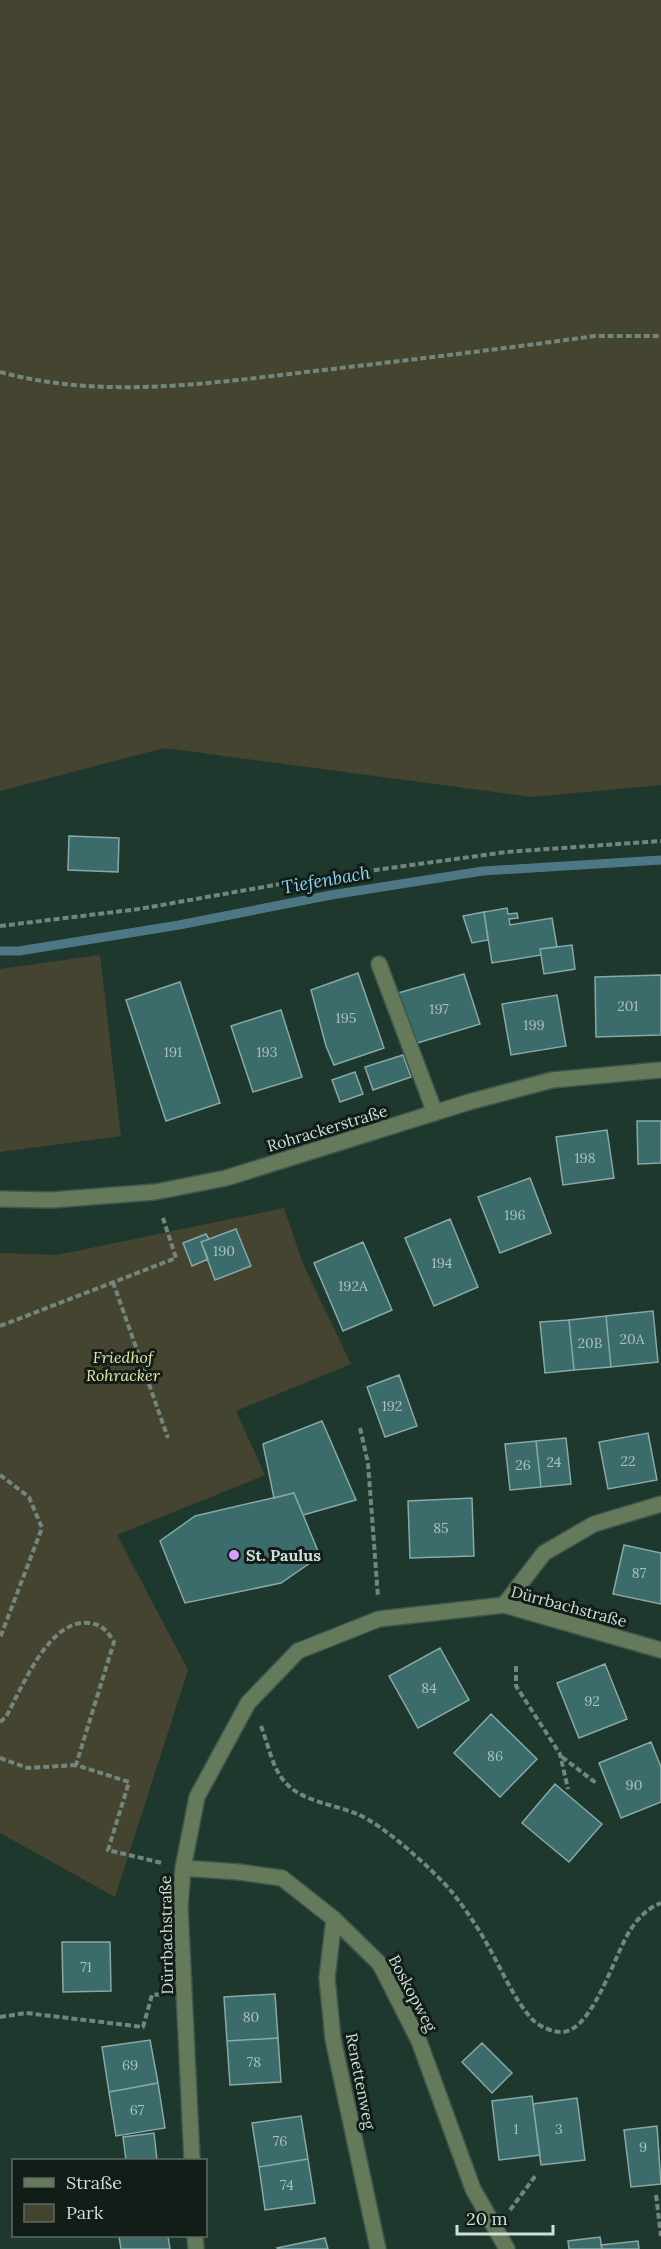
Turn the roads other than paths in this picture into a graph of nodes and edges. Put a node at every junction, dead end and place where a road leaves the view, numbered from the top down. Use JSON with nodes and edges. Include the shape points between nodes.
{"nodes":[{"id":1,"x":379,"y":964,"type":"dead end"},
{"id":2,"x":661,"y":1071,"type":"edge"},
{"id":3,"x":435,"y":1113,"type":"junction"},
{"id":4,"x":0,"y":1199,"type":"edge"},
{"id":5,"x":661,"y":1504,"type":"edge"},
{"id":6,"x":504,"y":1605,"type":"junction"},
{"id":7,"x":661,"y":1650,"type":"edge"},
{"id":8,"x":183,"y":1868,"type":"junction"},
{"id":9,"x":334,"y":1919,"type":"junction"},
{"id":10,"x":192,"y":2159,"type":"edge"},
{"id":11,"x":378,"y":2249,"type":"edge"},
{"id":12,"x":507,"y":2249,"type":"edge"}],
"edges":[{"from":1,"to":3,"type":"street"},
{"from":2,"to":3,"type":"street","name":"Rohrackerstraße","via":[[552,1080]]},
{"from":3,"to":4,"type":"street","name":"Rohrackerstraße","via":[[216,1180],[113,1196]]},
{"from":5,"to":6,"type":"street","via":[[594,1524],[544,1553]]},
{"from":6,"to":7,"type":"street","name":"Dürrbachstraße"},
{"from":6,"to":8,"type":"street","name":"Dürrbachstraße","via":[[379,1618],[298,1651],[248,1703],[197,1797]]},
{"from":8,"to":9,"type":"street","name":"Boskopweg","via":[[282,1878]]},
{"from":8,"to":10,"type":"street","name":"Dürrbachstraße","via":[[180,1907]]},
{"from":9,"to":11,"type":"street","name":"Renettenweg","via":[[327,1978],[333,2039]]},
{"from":9,"to":12,"type":"street","name":"Boskopweg","via":[[380,1964],[419,2041],[473,2189]]}]}
